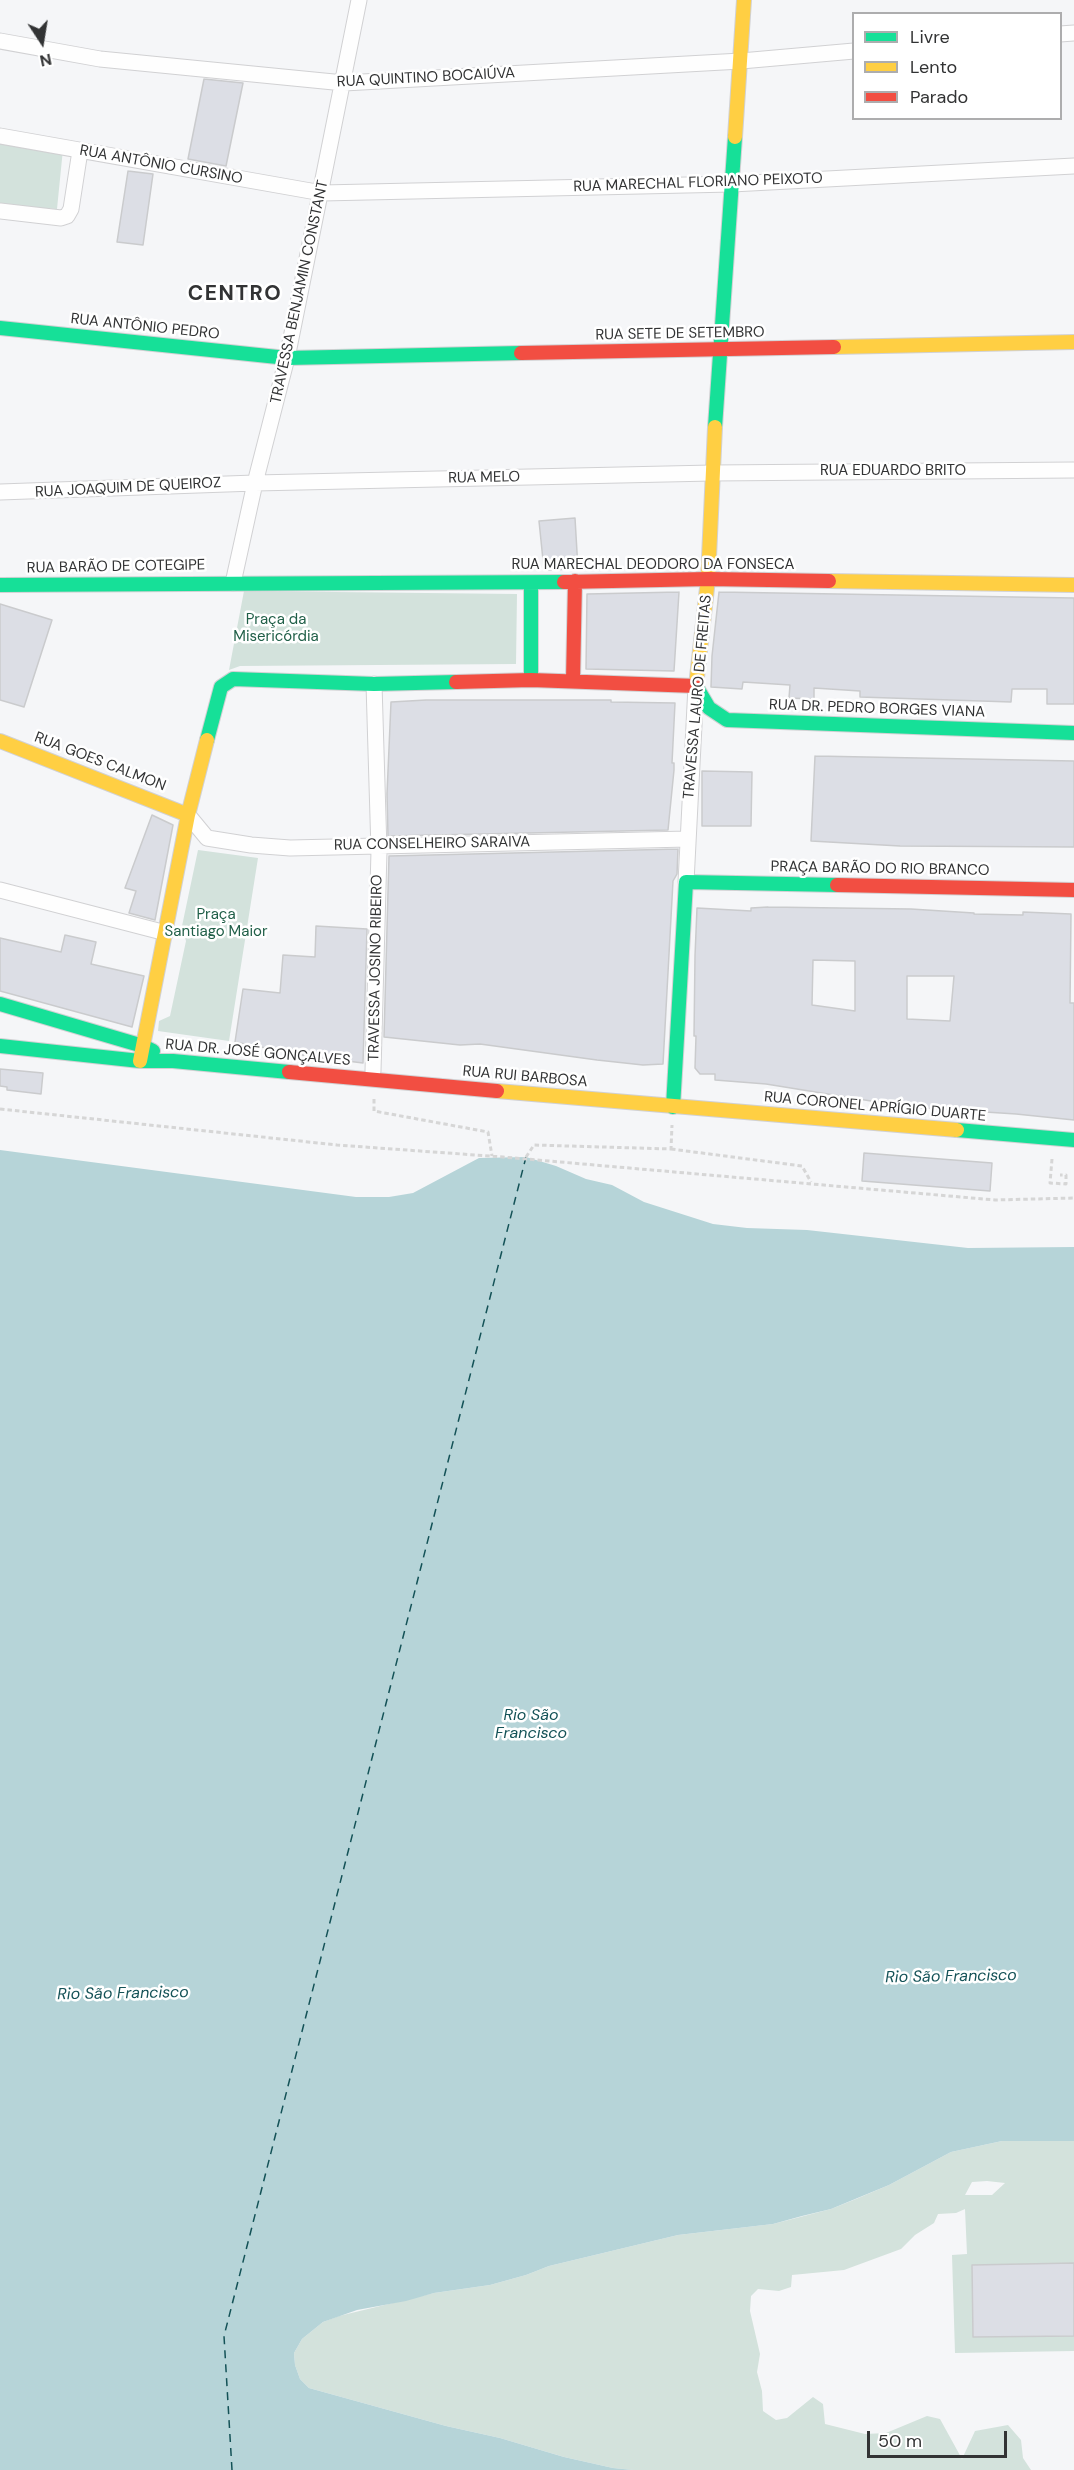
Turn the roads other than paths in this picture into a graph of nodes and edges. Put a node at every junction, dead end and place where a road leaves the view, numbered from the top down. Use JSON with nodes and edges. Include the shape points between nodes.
{"nodes":[{"id":1,"x":358,"y":0,"type":"edge"},
{"id":2,"x":744,"y":0,"type":"edge"},
{"id":3,"x":0,"y":41,"type":"edge"},
{"id":4,"x":852,"y":51,"type":"edge"},
{"id":5,"x":741,"y":61,"type":"junction"},
{"id":6,"x":344,"y":83,"type":"junction"},
{"id":7,"x":0,"y":136,"type":"edge"},
{"id":8,"x":80,"y":151,"type":"junction"},
{"id":9,"x":1074,"y":166,"type":"edge"},
{"id":10,"x":732,"y":183,"type":"junction"},
{"id":11,"x":322,"y":193,"type":"junction"},
{"id":12,"x":0,"y":211,"type":"edge"},
{"id":13,"x":0,"y":328,"type":"edge"},
{"id":14,"x":1074,"y":342,"type":"edge"},
{"id":15,"x":722,"y":350,"type":"junction"},
{"id":16,"x":287,"y":358,"type":"junction"},
{"id":17,"x":1074,"y":470,"type":"edge"},
{"id":18,"x":712,"y":473,"type":"junction"},
{"id":19,"x":255,"y":483,"type":"junction"},
{"id":20,"x":0,"y":492,"type":"edge"},
{"id":21,"x":708,"y":579,"type":"junction"},
{"id":22,"x":575,"y":582,"type":"junction"},
{"id":23,"x":233,"y":583,"type":"junction"},
{"id":24,"x":531,"y":583,"type":"junction"},
{"id":25,"x":0,"y":585,"type":"edge"},
{"id":26,"x":1074,"y":585,"type":"edge"},
{"id":27,"x":531,"y":680,"type":"junction"},
{"id":28,"x":573,"y":681,"type":"junction"},
{"id":29,"x":374,"y":684,"type":"junction"},
{"id":30,"x":696,"y":686,"type":"junction"},
{"id":31,"x":1074,"y":733,"type":"edge"},
{"id":32,"x":0,"y":741,"type":"edge"},
{"id":33,"x":188,"y":815,"type":"junction"},
{"id":34,"x":688,"y":839,"type":"junction"},
{"id":35,"x":379,"y":844,"type":"junction"},
{"id":36,"x":686,"y":882,"type":"junction"},
{"id":37,"x":0,"y":890,"type":"edge"},
{"id":38,"x":1074,"y":890,"type":"edge"},
{"id":39,"x":166,"y":933,"type":"junction"},
{"id":40,"x":0,"y":1004,"type":"edge"},
{"id":41,"x":0,"y":1046,"type":"edge"},
{"id":42,"x":143,"y":1046,"type":"junction"},
{"id":43,"x":140,"y":1061,"type":"junction"},
{"id":44,"x":173,"y":1061,"type":"junction"},
{"id":45,"x":373,"y":1075,"type":"junction"},
{"id":46,"x":673,"y":1107,"type":"junction"},
{"id":47,"x":1074,"y":1140,"type":"edge"}],
"edges":[{"from":1,"to":6,"type":"street","name":"TRAVESSA BENJAMIN CONSTANT"},
{"from":2,"to":5,"type":"street","name":"TRAVESSA LAURO DE FREITAS"},
{"from":3,"to":6,"type":"street","name":"RUA QUINTINO BOCAIÚVA","via":[[100,59]]},
{"from":4,"to":5,"type":"street","name":"RUA QUINTINO BOCAIÚVA"},
{"from":5,"to":6,"type":"street","name":"RUA QUINTINO BOCAIÚVA"},
{"from":5,"to":10,"type":"street","name":"TRAVESSA LAURO DE FREITAS"},
{"from":6,"to":11,"type":"street","name":"TRAVESSA BENJAMIN CONSTANT"},
{"from":7,"to":8,"type":"street","name":"RUA ANTÔNIO CURSINO"},
{"from":8,"to":11,"type":"street","name":"RUA ANTÔNIO CURSINO"},
{"from":8,"to":12,"type":"street","via":[[71,209],[66,216]]},
{"from":9,"to":10,"type":"street","name":"RUA MARECHAL FLORIANO PEIXOTO"},
{"from":10,"to":11,"type":"street","name":"RUA MARECHAL FLORIANO PEIXOTO"},
{"from":10,"to":15,"type":"street","name":"TRAVESSA LAURO DE FREITAS"},
{"from":11,"to":16,"type":"street","name":"TRAVESSA BENJAMIN CONSTANT"},
{"from":13,"to":16,"type":"street","name":"RUA ANTÔNIO PEDRO"},
{"from":14,"to":15,"type":"street","name":"RUA SETE DE SETEMBRO"},
{"from":15,"to":16,"type":"street","name":"RUA SETE DE SETEMBRO"},
{"from":15,"to":18,"type":"street","name":"TRAVESSA LAURO DE FREITAS"},
{"from":16,"to":19,"type":"street","name":"TRAVESSA BENJAMIN CONSTANT"},
{"from":17,"to":18,"type":"street","name":"RUA EDUARDO BRITO"},
{"from":18,"to":19,"type":"street","name":"RUA MELO"},
{"from":18,"to":21,"type":"street","name":"TRAVESSA LAURO DE FREITAS"},
{"from":19,"to":20,"type":"street","name":"RUA JOAQUIM DE QUEIROZ"},
{"from":19,"to":23,"type":"street","name":"TRAVESSA BENJAMIN CONSTANT"},
{"from":21,"to":22,"type":"street","name":"RUA MARECHAL DEODORO DA FONSECA"},
{"from":21,"to":26,"type":"street","name":"RUA MARECHAL DEODORO DA FONSECA"},
{"from":21,"to":30,"type":"street","name":"TRAVESSA LAURO DE FREITAS"},
{"from":22,"to":24,"type":"street","name":"RUA MARECHAL DEODORO DA FONSECA"},
{"from":22,"to":28,"type":"street"},
{"from":23,"to":24,"type":"street","name":"RUA MARECHAL DEODORO DA FONSECA"},
{"from":23,"to":25,"type":"street","name":"RUA BARÃO DE COTEGIPE"},
{"from":24,"to":27,"type":"street"},
{"from":27,"to":28,"type":"street"},
{"from":27,"to":29,"type":"street"},
{"from":28,"to":30,"type":"street"},
{"from":29,"to":33,"type":"street","via":[[233,679],[221,687]]},
{"from":29,"to":35,"type":"street","name":"TRAVESSA JOSINO RIBEIRO"},
{"from":30,"to":31,"type":"street","name":"RUA DR. PEDRO BORGES VIANA","via":[[709,708],[727,720]]},
{"from":30,"to":34,"type":"street","name":"TRAVESSA LAURO DE FREITAS"},
{"from":32,"to":33,"type":"street","name":"RUA GOES CALMON"},
{"from":33,"to":35,"type":"street","name":"RUA CONSELHEIRO SARAIVA","via":[[207,838],[251,845],[291,848]]},
{"from":33,"to":39,"type":"street"},
{"from":34,"to":35,"type":"street","name":"RUA CONSELHEIRO SARAIVA"},
{"from":34,"to":36,"type":"street","name":"TRAVESSA LAURO DE FREITAS"},
{"from":35,"to":45,"type":"street","name":"TRAVESSA JOSINO RIBEIRO"},
{"from":36,"to":38,"type":"street","name":"PRAÇA BARÃO DO RIO BRANCO"},
{"from":36,"to":46,"type":"street","name":"TRAVESSA LAURO DE FREITAS"},
{"from":37,"to":39,"type":"street"},
{"from":39,"to":42,"type":"street"},
{"from":40,"to":42,"type":"street"},
{"from":41,"to":43,"type":"street","name":"RUA DR. JOSÉ GONÇALVES"},
{"from":42,"to":43,"type":"street"},
{"from":42,"to":44,"type":"street"},
{"from":43,"to":44,"type":"street","name":"RUA DR. JOSÉ GONÇALVES"},
{"from":44,"to":45,"type":"street","name":"RUA DR. JOSÉ GONÇALVES"},
{"from":45,"to":46,"type":"street","name":"RUA RUI BARBOSA"},
{"from":46,"to":47,"type":"street","name":"RUA CORONEL APRÍGIO DUARTE"}]}
